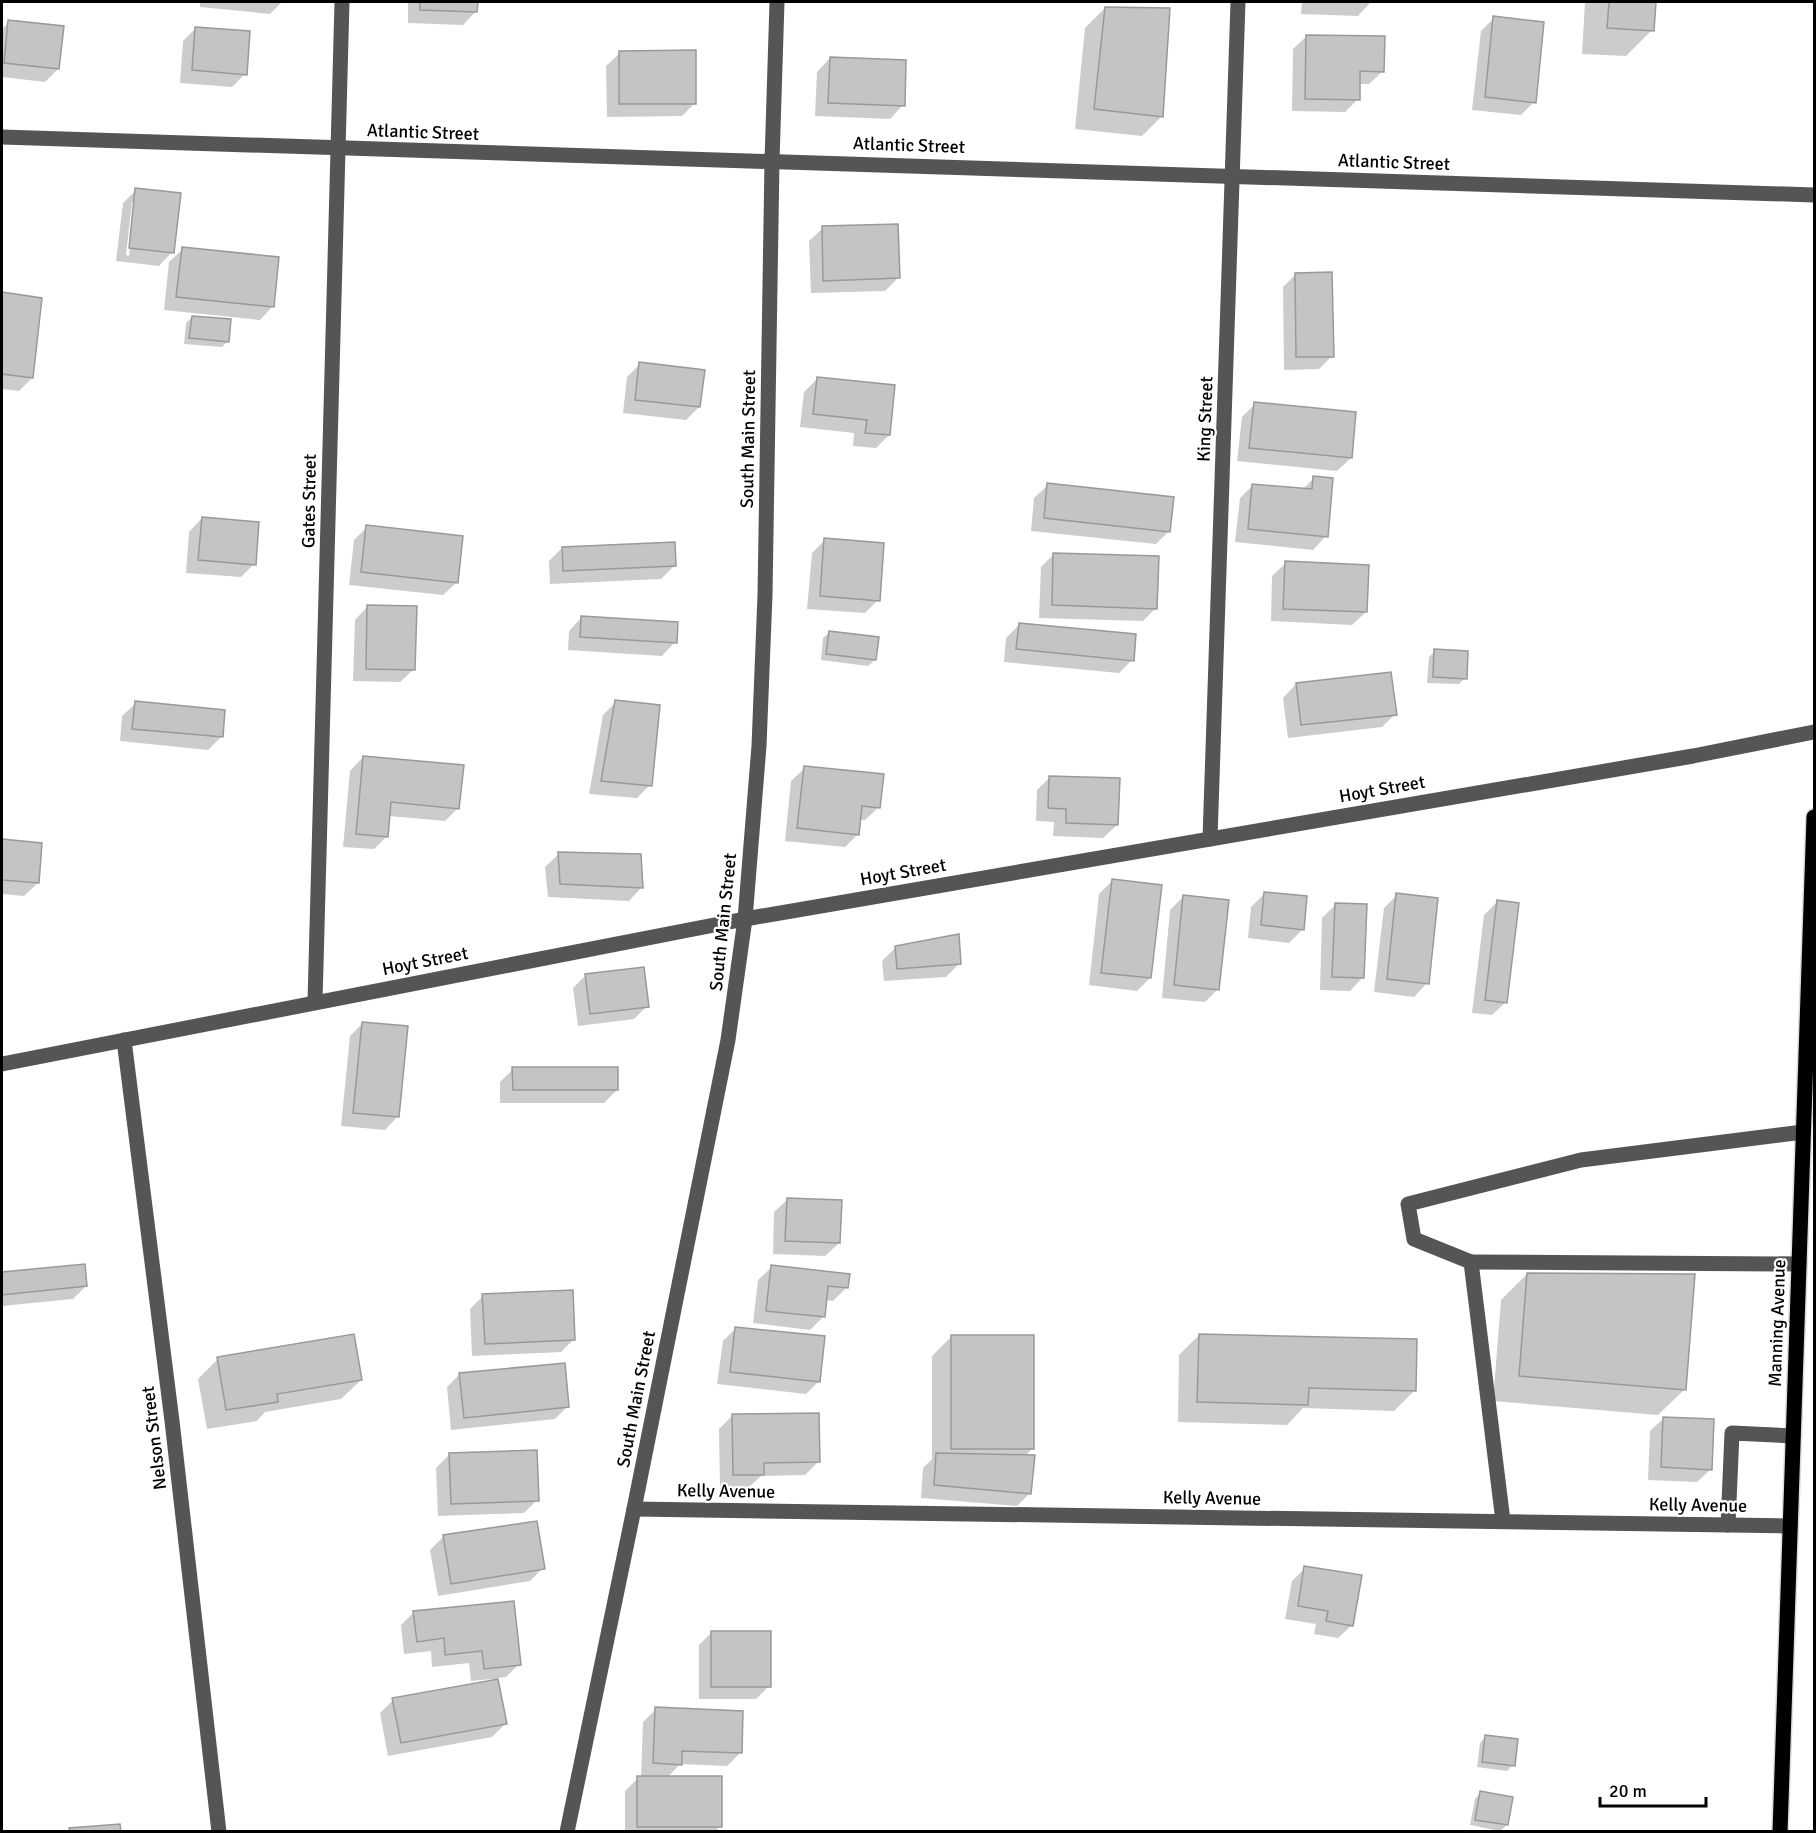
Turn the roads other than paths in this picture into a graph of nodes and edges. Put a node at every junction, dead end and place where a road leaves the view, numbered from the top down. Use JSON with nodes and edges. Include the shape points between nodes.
{"nodes":[{"id":1,"x":342,"y":2,"type":"edge"},
{"id":2,"x":777,"y":2,"type":"edge"},
{"id":3,"x":1238,"y":2,"type":"edge"},
{"id":4,"x":2,"y":137,"type":"edge"},
{"id":5,"x":337,"y":149,"type":"junction"},
{"id":6,"x":772,"y":161,"type":"junction"},
{"id":7,"x":1233,"y":175,"type":"junction"},
{"id":8,"x":1815,"y":195,"type":"edge"},
{"id":9,"x":1815,"y":732,"type":"edge"},
{"id":10,"x":1815,"y":817,"type":"edge"},
{"id":11,"x":1210,"y":839,"type":"junction"},
{"id":12,"x":745,"y":919,"type":"junction"},
{"id":13,"x":1812,"y":935,"type":"edge"},
{"id":14,"x":315,"y":1002,"type":"junction"},
{"id":15,"x":124,"y":1040,"type":"junction"},
{"id":16,"x":2,"y":1064,"type":"edge"},
{"id":17,"x":1803,"y":1132,"type":"junction"},
{"id":18,"x":1471,"y":1262,"type":"junction"},
{"id":19,"x":1799,"y":1264,"type":"junction"},
{"id":20,"x":1793,"y":1436,"type":"junction"},
{"id":21,"x":634,"y":1509,"type":"junction"},
{"id":22,"x":1503,"y":1521,"type":"junction"},
{"id":23,"x":1728,"y":1525,"type":"junction"},
{"id":24,"x":1790,"y":1526,"type":"junction"},
{"id":25,"x":219,"y":1832,"type":"edge"},
{"id":26,"x":567,"y":1832,"type":"edge"},
{"id":27,"x":1780,"y":1832,"type":"edge"}],
"edges":[{"from":1,"to":5,"type":"street","name":"Gates Street"},
{"from":2,"to":6,"type":"street","name":"South Main Street"},
{"from":3,"to":7,"type":"street","name":"King Street"},
{"from":4,"to":5,"type":"street","name":"Atlantic Street"},
{"from":5,"to":6,"type":"street","name":"Atlantic Street"},
{"from":5,"to":14,"type":"street","name":"Gates Street"},
{"from":6,"to":7,"type":"street","name":"Atlantic Street"},
{"from":6,"to":12,"type":"street","name":"South Main Street","via":[[765,595],[759,746]]},
{"from":7,"to":8,"type":"street","name":"Atlantic Street"},
{"from":7,"to":11,"type":"street","name":"King Street"},
{"from":9,"to":11,"type":"street","name":"Hoyt Street"},
{"from":10,"to":13,"type":"main road","name":"Manning Avenue"},
{"from":11,"to":12,"type":"street","name":"Hoyt Street"},
{"from":12,"to":14,"type":"street","name":"Hoyt Street"},
{"from":12,"to":21,"type":"street","name":"South Main Street","via":[[728,1040]]},
{"from":13,"to":17,"type":"main road","name":"Manning Avenue"},
{"from":14,"to":15,"type":"street","name":"Hoyt Street"},
{"from":15,"to":16,"type":"street","name":"Hoyt Street"},
{"from":15,"to":25,"type":"street","name":"Nelson Street"},
{"from":17,"to":18,"type":"street","via":[[1581,1160],[1408,1204],[1414,1239]]},
{"from":17,"to":19,"type":"main road","name":"Manning Avenue"},
{"from":18,"to":19,"type":"street"},
{"from":18,"to":22,"type":"street"},
{"from":19,"to":20,"type":"main road","name":"Manning Avenue"},
{"from":20,"to":23,"type":"street","via":[[1732,1433]]},
{"from":20,"to":24,"type":"main road","name":"Manning Avenue"},
{"from":21,"to":22,"type":"street","name":"Kelly Avenue"},
{"from":21,"to":26,"type":"street","name":"South Main Street"},
{"from":22,"to":23,"type":"street","name":"Kelly Avenue"},
{"from":23,"to":24,"type":"street","name":"Kelly Avenue"},
{"from":24,"to":27,"type":"main road","name":"Manning Avenue"}]}
